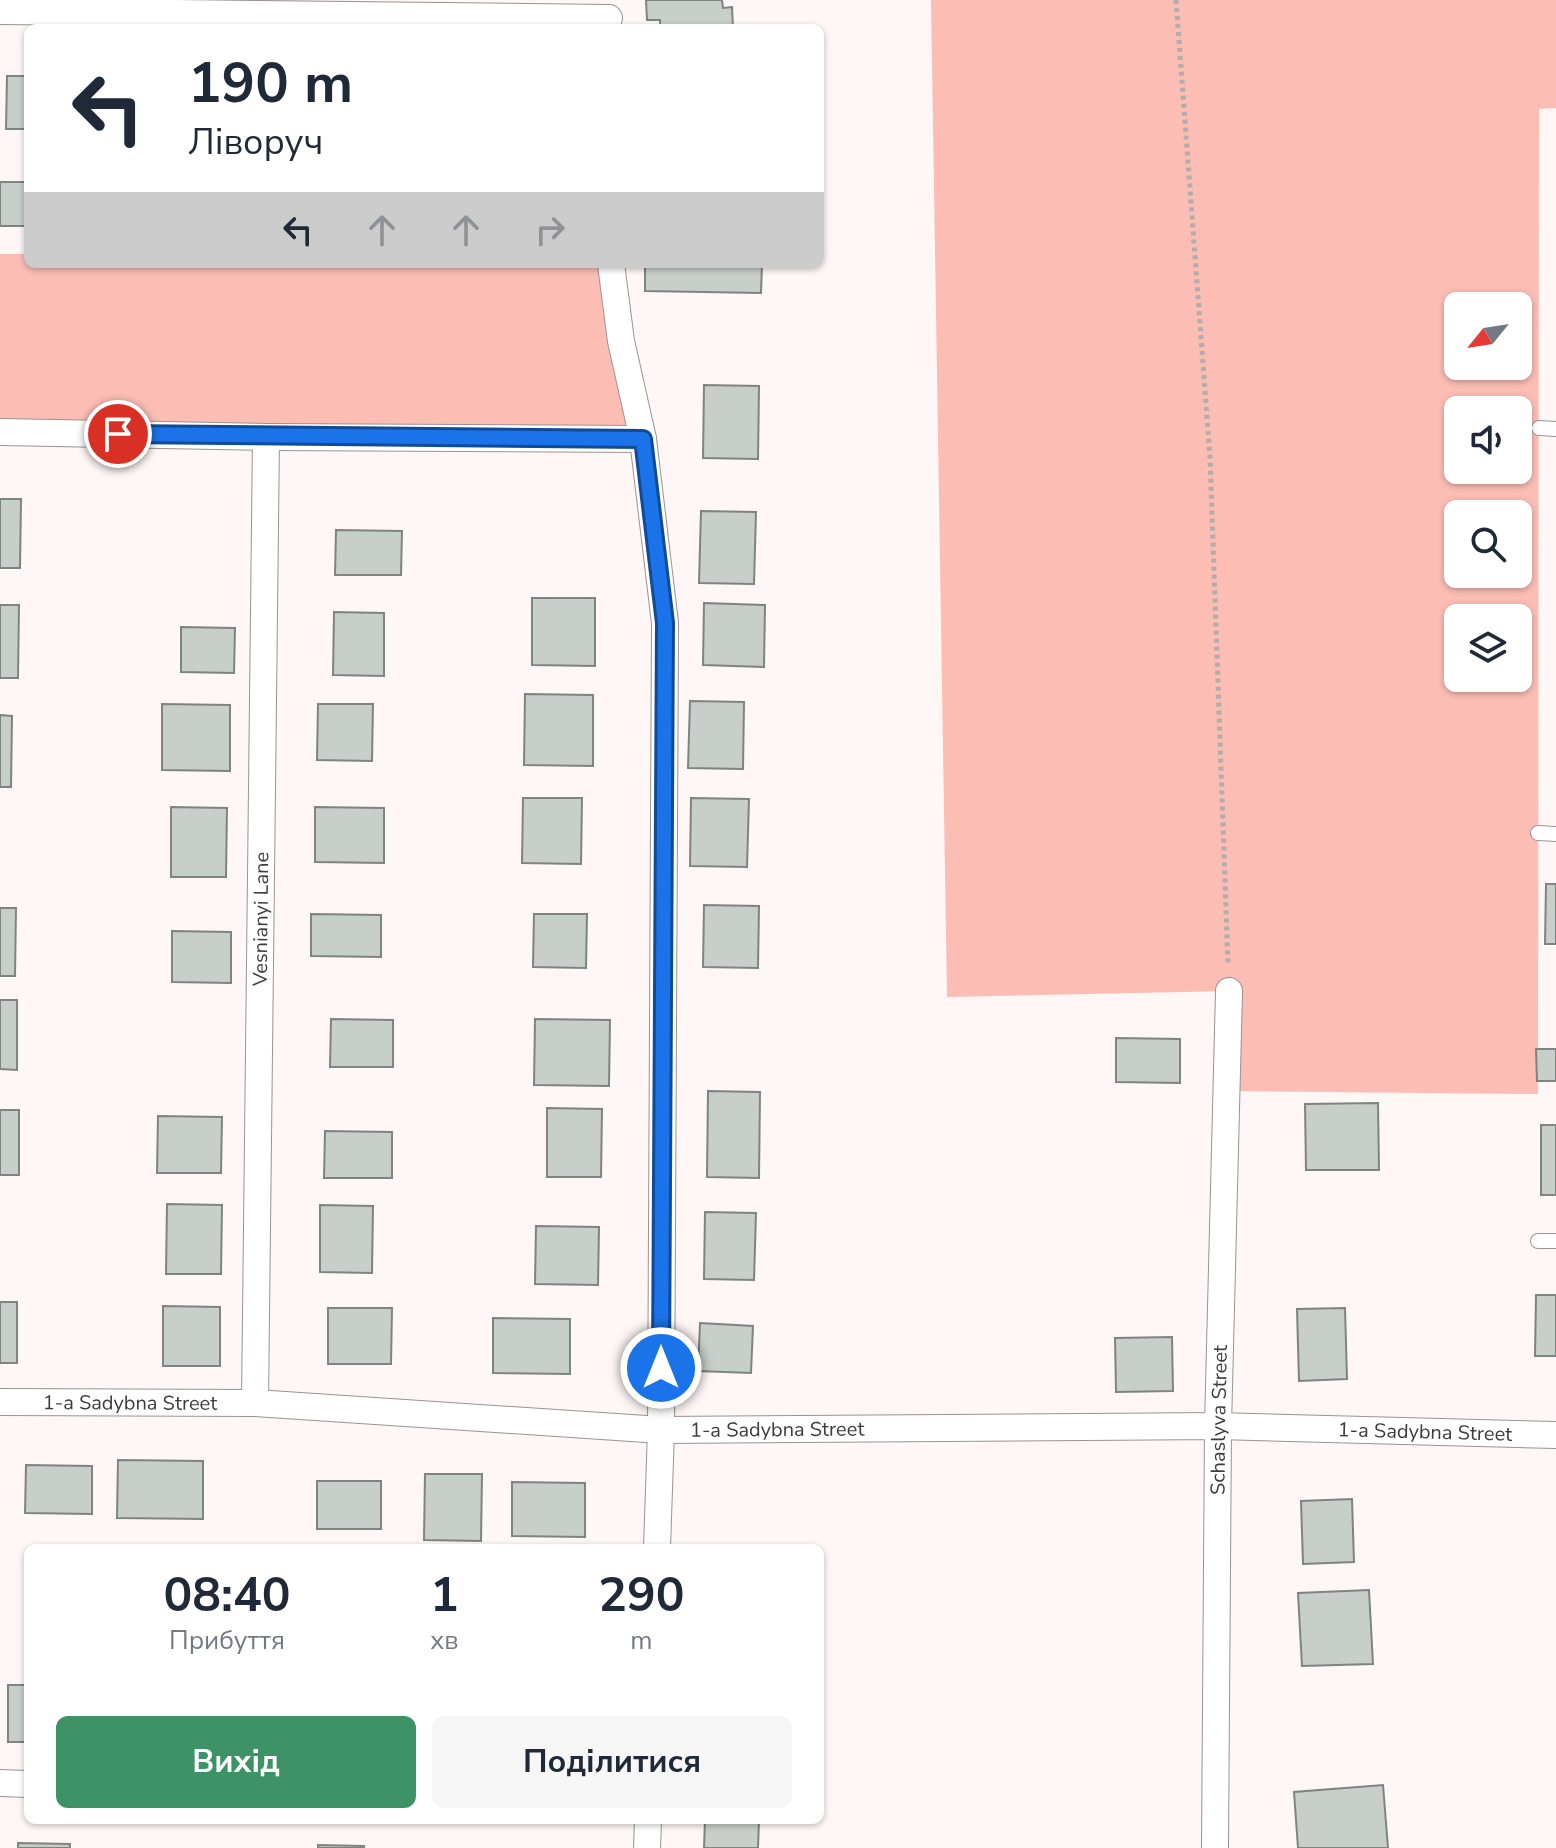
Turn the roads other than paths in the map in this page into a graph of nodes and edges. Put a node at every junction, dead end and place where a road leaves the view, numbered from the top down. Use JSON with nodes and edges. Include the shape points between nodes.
{"nodes":[{"id":1,"x":0,"y":11,"type":"edge"},
{"id":2,"x":609,"y":15,"type":"edge"},
{"id":3,"x":612,"y":268,"type":"edge"},
{"id":4,"x":1539,"y":428,"type":"dead end"},
{"id":5,"x":1556,"y":429,"type":"edge"},
{"id":6,"x":0,"y":432,"type":"edge"},
{"id":7,"x":266,"y":437,"type":"junction"},
{"id":8,"x":643,"y":439,"type":"junction"},
{"id":9,"x":1538,"y":833,"type":"dead end"},
{"id":10,"x":1556,"y":834,"type":"edge"},
{"id":11,"x":1229,"y":991,"type":"road end"},
{"id":12,"x":1538,"y":1241,"type":"dead end"},
{"id":13,"x":1556,"y":1241,"type":"edge"},
{"id":14,"x":0,"y":1402,"type":"edge"},
{"id":15,"x":255,"y":1403,"type":"junction"},
{"id":16,"x":1218,"y":1426,"type":"junction"},
{"id":17,"x":661,"y":1430,"type":"junction"},
{"id":18,"x":1556,"y":1435,"type":"edge"},
{"id":19,"x":657,"y":1544,"type":"edge"},
{"id":20,"x":0,"y":1783,"type":"edge"},
{"id":21,"x":24,"y":1784,"type":"edge"},
{"id":22,"x":648,"y":1824,"type":"edge"},
{"id":23,"x":647,"y":1848,"type":"edge"},
{"id":24,"x":1215,"y":1848,"type":"edge"}],
"edges":[{"from":1,"to":2,"type":"street"},
{"from":3,"to":8,"type":"street"},
{"from":4,"to":5,"type":"lane"},
{"from":6,"to":7,"type":"street"},
{"from":7,"to":8,"type":"street"},
{"from":7,"to":15,"type":"street","name":"Vesnianyi Lane"},
{"from":8,"to":17,"type":"street","via":[[665,623]]},
{"from":9,"to":10,"type":"lane"},
{"from":11,"to":16,"type":"street","name":"Schaslyva Street"},
{"from":12,"to":13,"type":"lane"},
{"from":14,"to":15,"type":"street","name":"1-a Sadybna Street"},
{"from":15,"to":17,"type":"street","name":"1-a Sadybna Street"},
{"from":16,"to":17,"type":"street","name":"1-a Sadybna Street"},
{"from":16,"to":18,"type":"street","name":"1-a Sadybna Street"},
{"from":16,"to":24,"type":"street","name":"Schaslyva Street"},
{"from":17,"to":19,"type":"street"},
{"from":20,"to":21,"type":"street"},
{"from":22,"to":23,"type":"street"}]}
